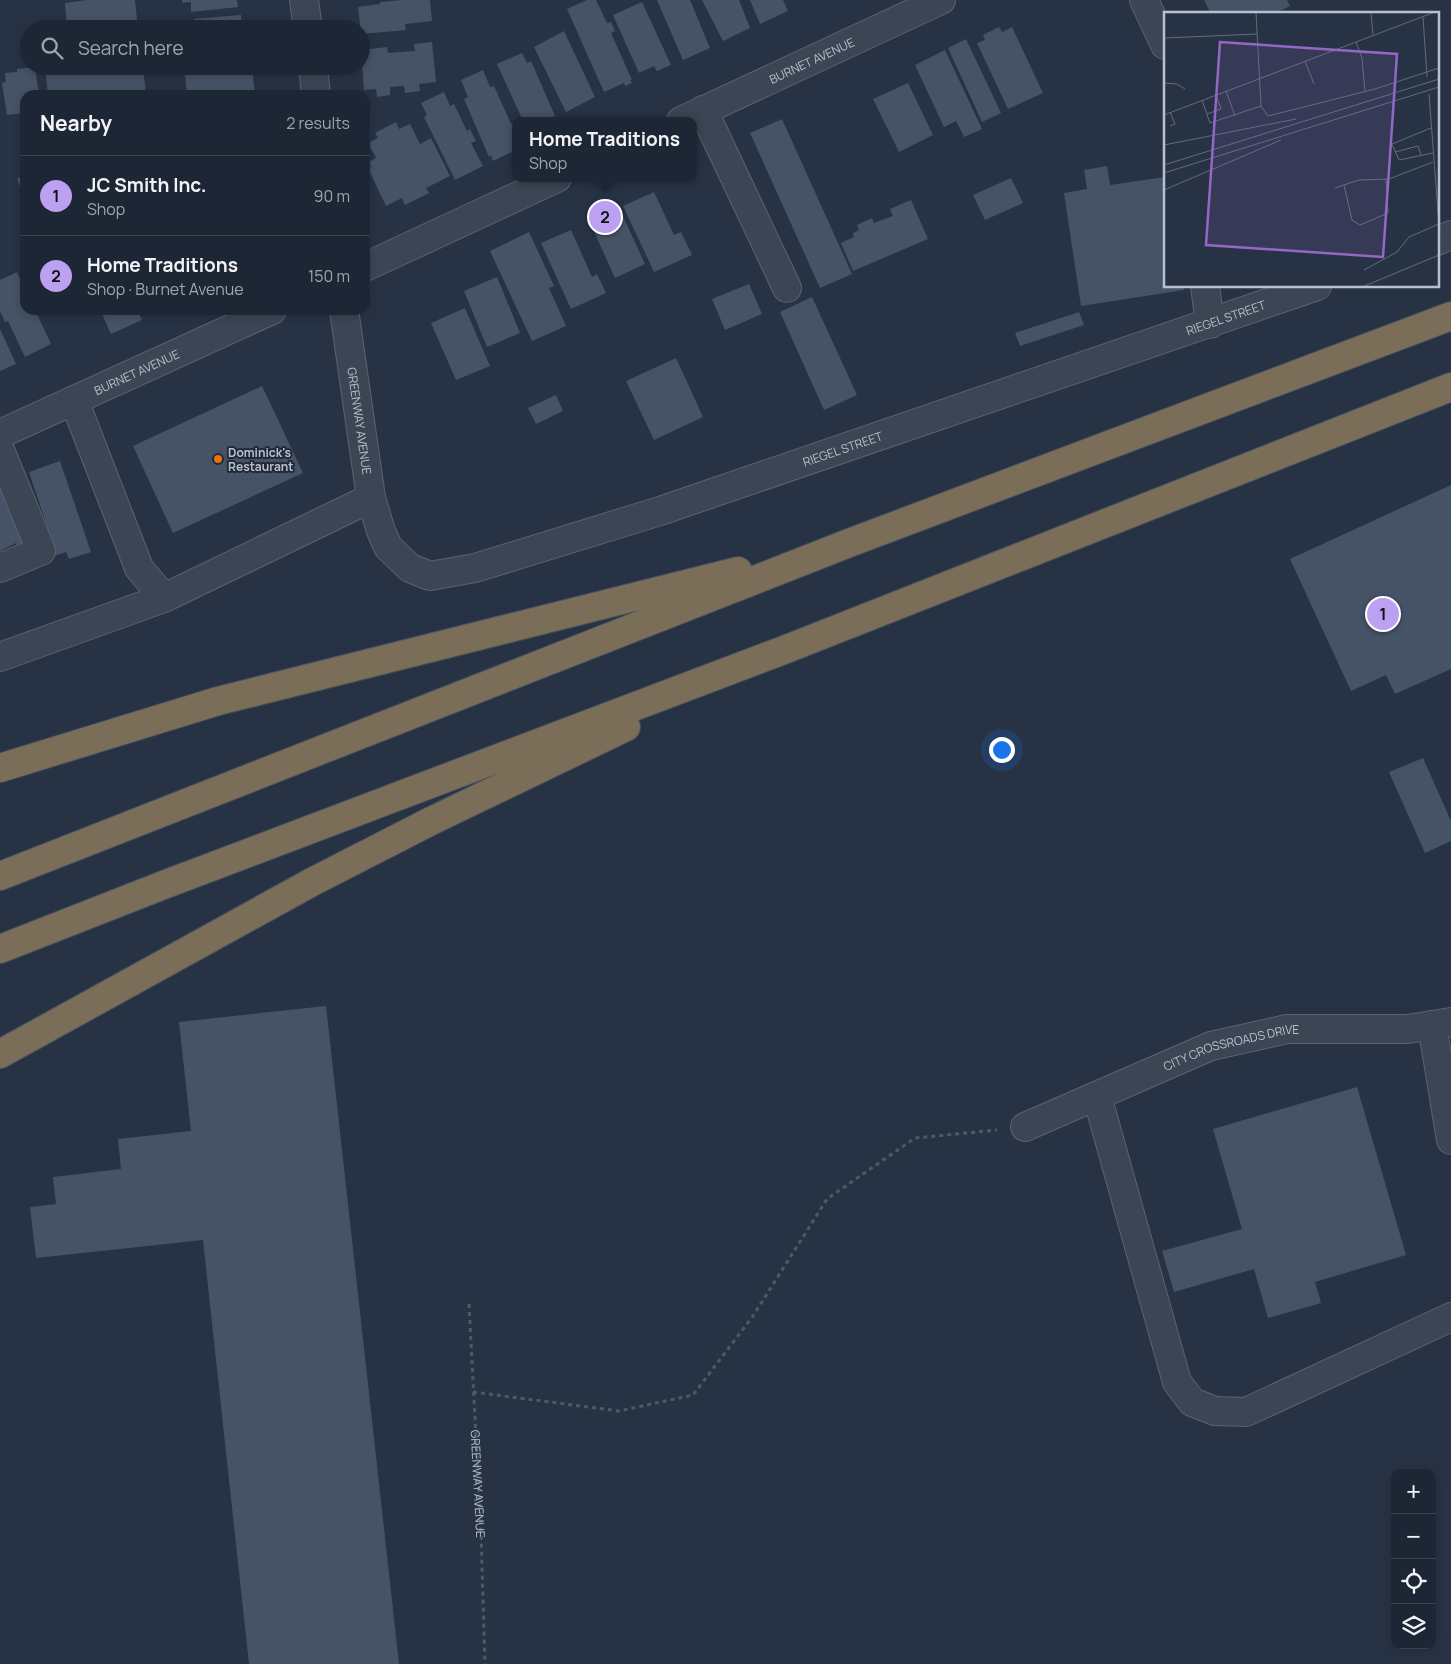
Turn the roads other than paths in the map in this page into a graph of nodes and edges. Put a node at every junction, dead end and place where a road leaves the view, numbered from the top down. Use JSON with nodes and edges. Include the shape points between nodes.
{"nodes":[{"id":1,"x":304,"y":0,"type":"edge"},
{"id":2,"x":941,"y":0,"type":"edge"},
{"id":3,"x":1144,"y":0,"type":"edge"},
{"id":4,"x":307,"y":20,"type":"edge"},
{"id":5,"x":1164,"y":43,"type":"edge"},
{"id":6,"x":314,"y":75,"type":"edge"},
{"id":7,"x":315,"y":90,"type":"edge"},
{"id":8,"x":692,"y":116,"type":"edge"},
{"id":9,"x":697,"y":125,"type":"edge"},
{"id":10,"x":548,"y":182,"type":"edge"},
{"id":11,"x":1451,"y":235,"type":"edge"},
{"id":12,"x":1438,"y":241,"type":"edge"},
{"id":13,"x":370,"y":266,"type":"edge"},
{"id":14,"x":787,"y":288,"type":"dead end"},
{"id":15,"x":1205,"y":288,"type":"edge"},
{"id":16,"x":1311,"y":288,"type":"edge"},
{"id":17,"x":261,"y":315,"type":"edge"},
{"id":18,"x":345,"y":315,"type":"edge"},
{"id":19,"x":1451,"y":316,"type":"edge"},
{"id":20,"x":1210,"y":324,"type":"junction"},
{"id":21,"x":1451,"y":387,"type":"edge"},
{"id":22,"x":74,"y":400,"type":"junction"},
{"id":23,"x":0,"y":434,"type":"edge"},
{"id":24,"x":0,"y":450,"type":"edge"},
{"id":25,"x":371,"y":498,"type":"junction"},
{"id":26,"x":381,"y":531,"type":"joint"},
{"id":27,"x":849,"y":543,"type":"junction"},
{"id":28,"x":0,"y":568,"type":"edge"},
{"id":29,"x":164,"y":598,"type":"junction"},
{"id":30,"x":784,"y":650,"type":"junction"},
{"id":31,"x":0,"y":657,"type":"edge"},
{"id":32,"x":0,"y":768,"type":"edge"},
{"id":33,"x":0,"y":876,"type":"edge"},
{"id":34,"x":0,"y":949,"type":"edge"},
{"id":35,"x":1441,"y":1023,"type":"edge"},
{"id":36,"x":0,"y":1054,"type":"edge"},
{"id":37,"x":1097,"y":1096,"type":"junction"},
{"id":38,"x":1025,"y":1127,"type":"road end"},
{"id":39,"x":1451,"y":1140,"type":"edge"},
{"id":40,"x":1451,"y":1317,"type":"edge"}],
"edges":[{"from":1,"to":4,"type":"street"},
{"from":2,"to":8,"type":"street","name":"BURNET AVENUE"},
{"from":3,"to":5,"type":"street"},
{"from":6,"to":7,"type":"street"},
{"from":9,"to":14,"type":"street"},
{"from":10,"to":13,"type":"street"},
{"from":11,"to":12,"type":"street"},
{"from":15,"to":20,"type":"street"},
{"from":16,"to":20,"type":"street","name":"RIEGEL STREET"},
{"from":17,"to":22,"type":"street","name":"BURNET AVENUE"},
{"from":18,"to":25,"type":"street","name":"GREENWAY AVENUE"},
{"from":19,"to":27,"type":"highway"},
{"from":20,"to":26,"type":"street","name":"RIEGEL STREET","via":[[660,511],[476,568],[430,576],[410,568],[388,548]]},
{"from":21,"to":30,"type":"highway"},
{"from":22,"to":23,"type":"street","name":"BURNET AVENUE"},
{"from":22,"to":29,"type":"street","via":[[139,568]]},
{"from":24,"to":28,"type":"street","via":[[41,551]]},
{"from":25,"to":26,"type":"street","name":"GREENWAY AVENUE"},
{"from":25,"to":29,"type":"street"},
{"from":27,"to":32,"type":"highway","via":[[218,701]]},
{"from":27,"to":33,"type":"highway"},
{"from":29,"to":31,"type":"street"},
{"from":30,"to":34,"type":"highway"},
{"from":30,"to":36,"type":"highway","via":[[337,869]]},
{"from":35,"to":37,"type":"street","name":"CITY CROSSROADS DRIVE","via":[[1408,1029],[1287,1029],[1211,1046]]},
{"from":35,"to":39,"type":"street"},
{"from":37,"to":38,"type":"street","name":"CITY CROSSROADS DRIVE"},
{"from":37,"to":40,"type":"street","via":[[1177,1382],[1192,1402],[1215,1411],[1246,1412]]}]}
